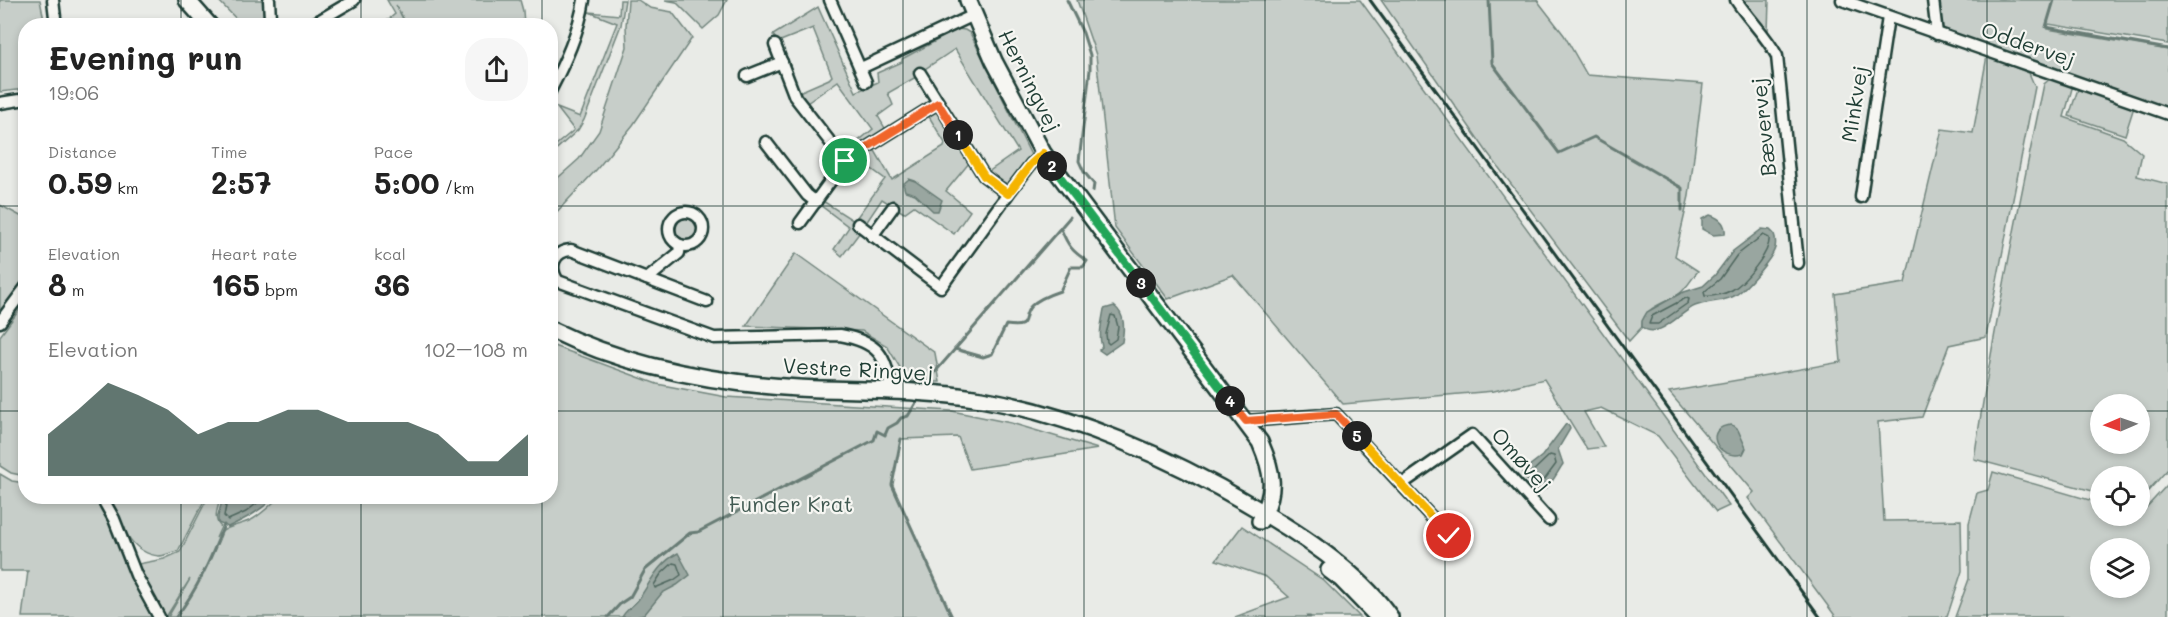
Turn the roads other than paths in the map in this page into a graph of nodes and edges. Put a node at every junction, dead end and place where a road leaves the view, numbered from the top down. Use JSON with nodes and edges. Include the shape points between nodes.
{"nodes":[{"id":1,"x":52,"y":0,"type":"edge"},
{"id":2,"x":187,"y":0,"type":"edge"},
{"id":3,"x":269,"y":0,"type":"edge"},
{"id":4,"x":354,"y":0,"type":"edge"},
{"id":5,"x":584,"y":0,"type":"edge"},
{"id":6,"x":830,"y":0,"type":"edge"},
{"id":7,"x":968,"y":0,"type":"edge"},
{"id":8,"x":1736,"y":0,"type":"edge"},
{"id":9,"x":1842,"y":0,"type":"edge"},
{"id":10,"x":1933,"y":0,"type":"edge"},
{"id":11,"x":974,"y":15,"type":"junction"},
{"id":12,"x":1888,"y":17,"type":"junction"},
{"id":13,"x":55,"y":18,"type":"edge"},
{"id":14,"x":203,"y":18,"type":"edge"},
{"id":15,"x":270,"y":18,"type":"edge"},
{"id":16,"x":324,"y":18,"type":"edge"},
{"id":17,"x":1937,"y":34,"type":"junction"},
{"id":18,"x":775,"y":45,"type":"dead end"},
{"id":19,"x":782,"y":62,"type":"junction"},
{"id":20,"x":861,"y":68,"type":"junction"},
{"id":21,"x":920,"y":73,"type":"dead end"},
{"id":22,"x":558,"y":76,"type":"edge"},
{"id":23,"x":747,"y":76,"type":"dead end"},
{"id":24,"x":866,"y":82,"type":"dead end"},
{"id":25,"x":18,"y":100,"type":"edge"},
{"id":26,"x":0,"y":103,"type":"edge"},
{"id":27,"x":938,"y":103,"type":"junction"},
{"id":28,"x":2168,"y":114,"type":"edge"},
{"id":29,"x":766,"y":142,"type":"dead end"},
{"id":30,"x":1043,"y":153,"type":"junction"},
{"id":31,"x":845,"y":161,"type":"junction"},
{"id":32,"x":1008,"y":194,"type":"junction"},
{"id":33,"x":1861,"y":197,"type":"dead end"},
{"id":34,"x":816,"y":202,"type":"junction"},
{"id":35,"x":893,"y":207,"type":"dead end"},
{"id":36,"x":800,"y":223,"type":"dead end"},
{"id":37,"x":858,"y":224,"type":"dead end"},
{"id":38,"x":872,"y":236,"type":"junction"},
{"id":39,"x":680,"y":244,"type":"dead end"},
{"id":40,"x":558,"y":254,"type":"edge"},
{"id":41,"x":1798,"y":263,"type":"dead end"},
{"id":42,"x":647,"y":279,"type":"junction"},
{"id":43,"x":558,"y":281,"type":"edge"},
{"id":44,"x":18,"y":297,"type":"edge"},
{"id":45,"x":707,"y":302,"type":"dead end"},
{"id":46,"x":0,"y":322,"type":"edge"},
{"id":47,"x":558,"y":332,"type":"edge"},
{"id":48,"x":891,"y":392,"type":"junction"},
{"id":49,"x":1246,"y":421,"type":"junction"},
{"id":50,"x":1402,"y":484,"type":"junction"},
{"id":51,"x":106,"y":504,"type":"edge"},
{"id":52,"x":1262,"y":517,"type":"junction"},
{"id":53,"x":1549,"y":520,"type":"dead end"},
{"id":54,"x":1449,"y":536,"type":"dead end"},
{"id":55,"x":159,"y":617,"type":"edge"},
{"id":56,"x":1378,"y":617,"type":"edge"},
{"id":57,"x":1390,"y":617,"type":"edge"}],
"edges":[{"from":1,"to":13,"type":"street"},
{"from":2,"to":14,"type":"main road"},
{"from":3,"to":15,"type":"street"},
{"from":4,"to":16,"type":"street"},
{"from":5,"to":22,"type":"street"},
{"from":6,"to":20,"type":"street"},
{"from":7,"to":11,"type":"main road","name":"Herningvej"},
{"from":8,"to":41,"type":"street","name":"Bævervej","via":[[1777,56]]},
{"from":9,"to":12,"type":"street","name":"Oddervej"},
{"from":10,"to":17,"type":"street"},
{"from":11,"to":20,"type":"street","name":"Herningvej"},
{"from":11,"to":30,"type":"main road","name":"Herningvej"},
{"from":12,"to":17,"type":"street","name":"Oddervej"},
{"from":12,"to":33,"type":"street","name":"Minkvej"},
{"from":17,"to":28,"type":"street","name":"Oddervej"},
{"from":18,"to":19,"type":"street"},
{"from":19,"to":23,"type":"street"},
{"from":19,"to":31,"type":"street","via":[[795,96]]},
{"from":20,"to":24,"type":"street"},
{"from":21,"to":27,"type":"street"},
{"from":25,"to":26,"type":"street"},
{"from":27,"to":31,"type":"street"},
{"from":27,"to":32,"type":"street","via":[[984,176]]},
{"from":29,"to":34,"type":"street"},
{"from":30,"to":32,"type":"street"},
{"from":30,"to":49,"type":"main road","name":"Herningvej"},
{"from":31,"to":34,"type":"street"},
{"from":32,"to":38,"type":"street","via":[[941,287]]},
{"from":34,"to":36,"type":"street"},
{"from":35,"to":38,"type":"street"},
{"from":37,"to":38,"type":"street"},
{"from":39,"to":42,"type":"street","via":[[679,254]]},
{"from":40,"to":42,"type":"street","via":[[572,250]]},
{"from":42,"to":45,"type":"street"},
{"from":43,"to":48,"type":"street","via":[[714,338],[856,338],[871,344],[882,356]]},
{"from":44,"to":46,"type":"street"},
{"from":47,"to":48,"type":"main road","name":"Vestre Ringvej","via":[[637,363],[737,382]]},
{"from":48,"to":52,"type":"main road","name":"Vestre Ringvej","via":[[980,399],[1037,412],[1114,438],[1162,460],[1209,491]]},
{"from":49,"to":50,"type":"street","via":[[1336,414]]},
{"from":49,"to":52,"type":"main road","name":"Herningvej","via":[[1269,465],[1272,488]]},
{"from":50,"to":53,"type":"street","name":"Omøvej","via":[[1472,435]]},
{"from":50,"to":54,"type":"street"},
{"from":51,"to":55,"type":"street"},
{"from":52,"to":56,"type":"main road","via":[[1341,579]]},
{"from":52,"to":57,"type":"main road","via":[[1366,586]]}]}
